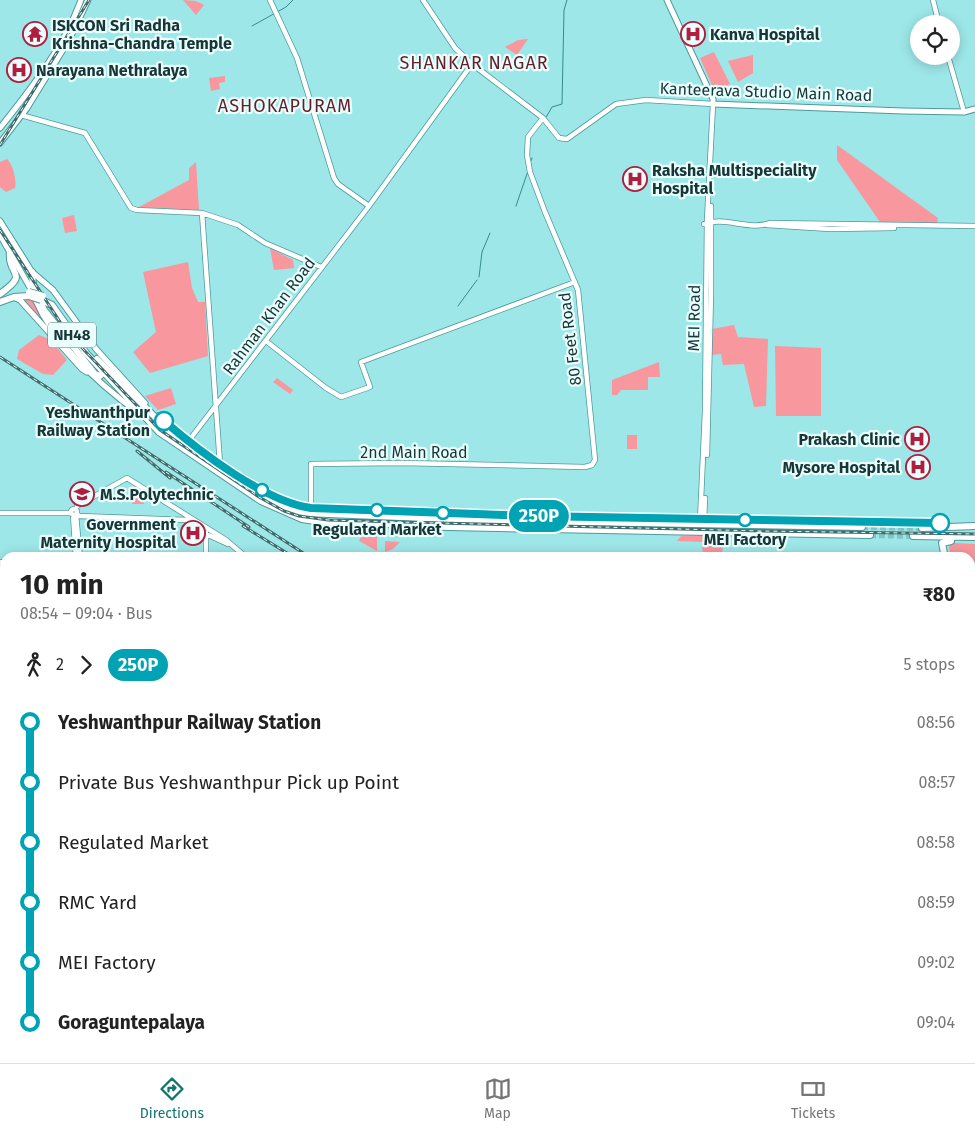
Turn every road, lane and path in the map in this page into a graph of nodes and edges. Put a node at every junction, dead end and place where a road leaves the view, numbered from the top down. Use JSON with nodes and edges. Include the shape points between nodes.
{"nodes":[{"id":1,"x":81,"y":0,"type":"edge"},
{"id":2,"x":88,"y":0,"type":"edge"},
{"id":3,"x":270,"y":0,"type":"edge"},
{"id":4,"x":423,"y":0,"type":"edge"},
{"id":5,"x":668,"y":0,"type":"edge"},
{"id":6,"x":933,"y":0,"type":"edge"},
{"id":7,"x":937,"y":15,"type":"edge"},
{"id":8,"x":472,"y":64,"type":"junction"},
{"id":9,"x":951,"y":65,"type":"edge"},
{"id":10,"x":714,"y":104,"type":"junction"},
{"id":11,"x":975,"y":109,"type":"edge"},
{"id":12,"x":964,"y":112,"type":"junction"},
{"id":13,"x":21,"y":115,"type":"junction"},
{"id":14,"x":544,"y":120,"type":"junction"},
{"id":15,"x":6,"y":122,"type":"junction"},
{"id":16,"x":0,"y":128,"type":"edge"},
{"id":17,"x":0,"y":133,"type":"edge"},
{"id":18,"x":0,"y":143,"type":"edge"},
{"id":19,"x":369,"y":206,"type":"junction"},
{"id":20,"x":202,"y":213,"type":"junction"},
{"id":21,"x":0,"y":221,"type":"edge"},
{"id":22,"x":709,"y":224,"type":"junction"},
{"id":23,"x":975,"y":227,"type":"edge"},
{"id":24,"x":0,"y":234,"type":"edge"},
{"id":25,"x":10,"y":252,"type":"junction"},
{"id":26,"x":321,"y":268,"type":"junction"},
{"id":27,"x":32,"y":272,"type":"junction"},
{"id":28,"x":575,"y":282,"type":"junction"},
{"id":29,"x":0,"y":294,"type":"edge"},
{"id":30,"x":29,"y":294,"type":"junction"},
{"id":31,"x":11,"y":297,"type":"junction"},
{"id":32,"x":0,"y":298,"type":"edge"},
{"id":33,"x":42,"y":298,"type":"junction"},
{"id":34,"x":0,"y":302,"type":"edge"},
{"id":35,"x":266,"y":340,"type":"junction"},
{"id":36,"x":103,"y":372,"type":"junction"},
{"id":37,"x":90,"y":373,"type":"junction"},
{"id":38,"x":217,"y":406,"type":"junction"},
{"id":39,"x":149,"y":410,"type":"junction"},
{"id":40,"x":147,"y":420,"type":"junction"},
{"id":41,"x":188,"y":443,"type":"junction"},
{"id":42,"x":220,"y":464,"type":"junction"},
{"id":43,"x":517,"y":466,"type":"joint"},
{"id":44,"x":294,"y":508,"type":"junction"},
{"id":45,"x":311,"y":508,"type":"junction"},
{"id":46,"x":76,"y":512,"type":"junction"},
{"id":47,"x":0,"y":513,"type":"edge"},
{"id":48,"x":183,"y":517,"type":"junction"},
{"id":49,"x":701,"y":525,"type":"junction"},
{"id":50,"x":947,"y":526,"type":"junction"},
{"id":51,"x":975,"y":526,"type":"edge"},
{"id":52,"x":862,"y":528,"type":"tunnel mouth"},
{"id":53,"x":922,"y":528,"type":"tunnel mouth"},
{"id":54,"x":936,"y":528,"type":"junction"},
{"id":55,"x":207,"y":532,"type":"junction"},
{"id":56,"x":870,"y":535,"type":"tunnel mouth"},
{"id":57,"x":913,"y":536,"type":"tunnel mouth"},
{"id":58,"x":936,"y":536,"type":"junction"},
{"id":59,"x":975,"y":537,"type":"edge"},
{"id":60,"x":975,"y":541,"type":"edge"},
{"id":61,"x":76,"y":552,"type":"edge"},
{"id":62,"x":79,"y":552,"type":"edge"},
{"id":63,"x":206,"y":552,"type":"edge"},
{"id":64,"x":239,"y":552,"type":"edge"},
{"id":65,"x":940,"y":552,"type":"edge"},
{"id":66,"x":943,"y":552,"type":"edge"}],
"edges":[{"from":1,"to":15,"type":"main road","via":[[72,24]]},
{"from":2,"to":13,"type":"main road","via":[[69,40]]},
{"from":3,"to":19,"type":"street","via":[[297,58],[334,178]]},
{"from":4,"to":8,"type":"street","via":[[455,48]]},
{"from":5,"to":10,"type":"main road","via":[[715,99]]},
{"from":6,"to":7,"type":"street"},
{"from":8,"to":14,"type":"street"},
{"from":8,"to":19,"type":"street","name":"Rahman Khan Road"},
{"from":9,"to":12,"type":"street"},
{"from":10,"to":12,"type":"main road","name":"Kanteerava Studio Main Road"},
{"from":10,"to":14,"type":"street","name":"Kanteerava Studio Main Road","via":[[646,100],[616,104],[567,138],[559,138]]},
{"from":10,"to":22,"type":"street","name":"MEI Road"},
{"from":11,"to":12,"type":"main road","name":"Kanteerava Studio Main Road"},
{"from":13,"to":18,"type":"main road"},
{"from":13,"to":20,"type":"street","via":[[85,133],[131,208]]},
{"from":14,"to":28,"type":"street","name":"80 Feet Road","via":[[528,137],[530,172]]},
{"from":15,"to":16,"type":"main road"},
{"from":15,"to":17,"type":"main road"},
{"from":19,"to":26,"type":"street","name":"Rahman Khan Road"},
{"from":20,"to":26,"type":"street","via":[[238,225],[265,243]]},
{"from":20,"to":38,"type":"street"},
{"from":21,"to":27,"type":"main road"},
{"from":22,"to":23,"type":"street"},
{"from":22,"to":49,"type":"street","name":"MEI Road","via":[[711,320]]},
{"from":24,"to":25,"type":"main road"},
{"from":25,"to":29,"type":"highway","via":[[16,280]]},
{"from":25,"to":37,"type":"main road","via":[[29,283],[42,314]]},
{"from":26,"to":35,"type":"street","name":"Rahman Khan Road"},
{"from":27,"to":36,"type":"highway","via":[[33,287],[50,320],[95,374],[100,376]]},
{"from":27,"to":39,"type":"main road","via":[[53,290],[96,349]]},
{"from":28,"to":35,"type":"street","via":[[361,362],[370,387],[341,397]]},
{"from":28,"to":43,"type":"street","name":"80 Feet Road","via":[[595,460],[585,467]]},
{"from":30,"to":31,"type":"highway","number":"NH48"},
{"from":30,"to":32,"type":"highway","number":"NH48","via":[[19,292]]},
{"from":30,"to":33,"type":"highway","number":"NH48","bridge":true},
{"from":31,"to":34,"type":"highway","number":"NH48"},
{"from":31,"to":37,"type":"main road","via":[[20,300],[82,369]]},
{"from":33,"to":36,"type":"highway","number":"NH48","via":[[52,305],[76,341]]},
{"from":33,"to":39,"type":"highway","number":"NH48","via":[[56,305],[94,356]]},
{"from":35,"to":38,"type":"street","name":"Rahman Khan Road"},
{"from":36,"to":40,"type":"highway","number":"NH48"},
{"from":37,"to":40,"type":"main road","via":[[101,386]]},
{"from":38,"to":41,"type":"street","name":"Rahman Khan Road"},
{"from":38,"to":42,"type":"street"},
{"from":39,"to":41,"type":"highway","number":"NH48","via":[[173,435]]},
{"from":40,"to":49,"type":"highway","number":"NH48","via":[[174,444],[261,501],[312,522],[457,528]]},
{"from":41,"to":42,"type":"main road"},
{"from":41,"to":44,"type":"highway","number":"NH48","via":[[265,496]]},
{"from":42,"to":44,"type":"main road"},
{"from":43,"to":45,"type":"street","name":"2nd Main Road","via":[[311,464]]},
{"from":44,"to":45,"type":"main road"},
{"from":44,"to":49,"type":"highway","number":"NH48","via":[[326,515]]},
{"from":45,"to":49,"type":"main road"},
{"from":46,"to":47,"type":"street"},
{"from":46,"to":48,"type":"street"},
{"from":46,"to":48,"type":"street"},
{"from":46,"to":48,"type":"street","via":[[126,479]]},
{"from":46,"to":48,"type":"street","via":[[127,477]]},
{"from":46,"to":61,"type":"street"},
{"from":46,"to":62,"type":"street"},
{"from":48,"to":55,"type":"street"},
{"from":48,"to":55,"type":"street","via":[[190,518]]},
{"from":49,"to":50,"type":"main road","via":[[883,522],[940,523]]},
{"from":49,"to":52,"type":"highway","number":"NH48"},
{"from":49,"to":56,"type":"highway","number":"NH48"},
{"from":50,"to":51,"type":"highway"},
{"from":50,"to":54,"type":"highway"},
{"from":53,"to":54,"type":"highway"},
{"from":54,"to":58,"type":"highway"},
{"from":55,"to":63,"type":"street"},
{"from":55,"to":64,"type":"street","via":[[226,540]]},
{"from":57,"to":58,"type":"highway"},
{"from":58,"to":59,"type":"highway"},
{"from":58,"to":65,"type":"highway"},
{"from":60,"to":66,"type":"highway","via":[[943,542]]}]}
